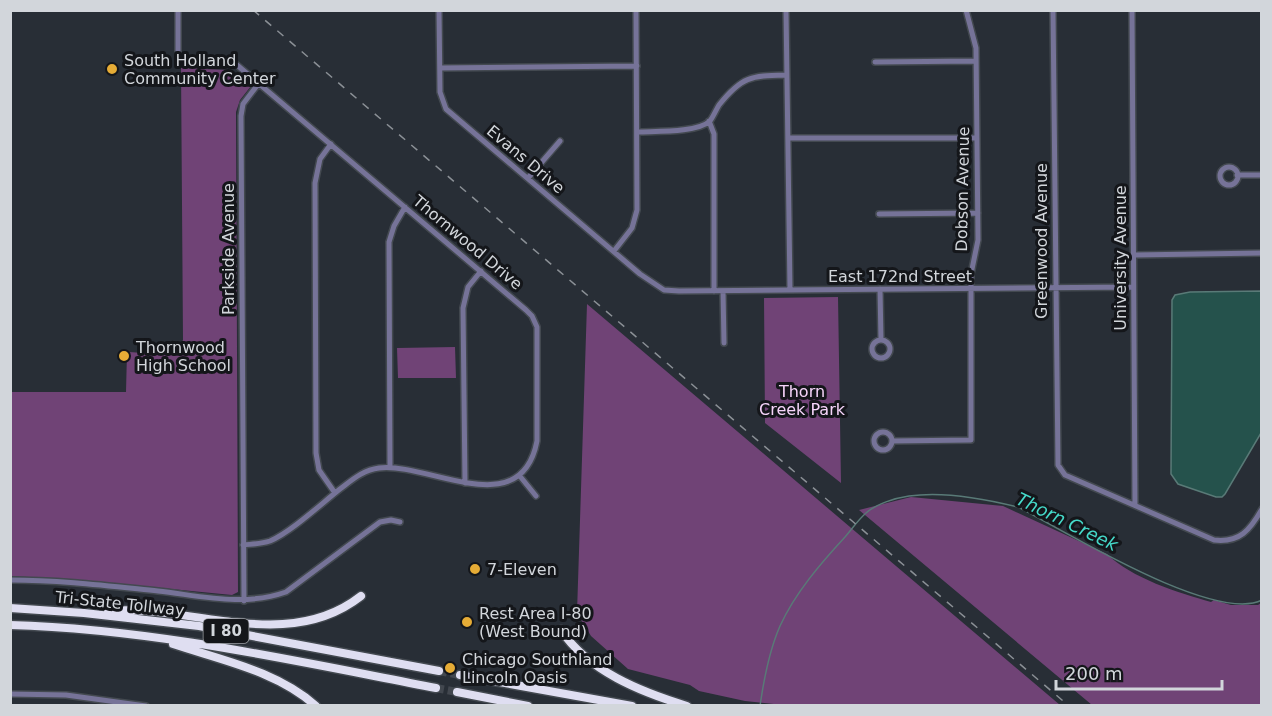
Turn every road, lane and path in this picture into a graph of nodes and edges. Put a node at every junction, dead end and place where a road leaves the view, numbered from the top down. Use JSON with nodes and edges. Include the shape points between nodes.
{"nodes":[{"id":1,"x":178,"y":10,"type":"edge"},
{"id":2,"x":439,"y":10,"type":"edge"},
{"id":3,"x":636,"y":10,"type":"edge"},
{"id":4,"x":786,"y":10,"type":"edge"},
{"id":5,"x":966,"y":10,"type":"edge"},
{"id":6,"x":1053,"y":10,"type":"edge"},
{"id":7,"x":1132,"y":10,"type":"edge"},
{"id":8,"x":976,"y":61,"type":"junction"},
{"id":9,"x":875,"y":62,"type":"dead end"},
{"id":10,"x":637,"y":66,"type":"junction"},
{"id":11,"x":440,"y":68,"type":"junction"},
{"id":12,"x":786,"y":75,"type":"junction"},
{"id":13,"x":259,"y":83,"type":"junction"},
{"id":14,"x":710,"y":122,"type":"junction"},
{"id":15,"x":638,"y":132,"type":"junction"},
{"id":16,"x":788,"y":138,"type":"junction"},
{"id":17,"x":977,"y":138,"type":"junction"},
{"id":18,"x":560,"y":141,"type":"dead end"},
{"id":19,"x":331,"y":144,"type":"junction"},
{"id":20,"x":1262,"y":175,"type":"edge"},
{"id":21,"x":1237,"y":176,"type":"dead end"},
{"id":22,"x":528,"y":178,"type":"junction"},
{"id":23,"x":405,"y":207,"type":"junction"},
{"id":24,"x":978,"y":213,"type":"junction"},
{"id":25,"x":879,"y":214,"type":"dead end"},
{"id":26,"x":614,"y":251,"type":"junction"},
{"id":27,"x":1262,"y":253,"type":"edge"},
{"id":28,"x":1134,"y":255,"type":"junction"},
{"id":29,"x":481,"y":271,"type":"junction"},
{"id":30,"x":1133,"y":287,"type":"junction"},
{"id":31,"x":971,"y":288,"type":"junction"},
{"id":32,"x":1055,"y":288,"type":"junction"},
{"id":33,"x":880,"y":289,"type":"junction"},
{"id":34,"x":790,"y":290,"type":"junction"},
{"id":35,"x":668,"y":291,"type":"joint"},
{"id":36,"x":714,"y":291,"type":"junction"},
{"id":37,"x":723,"y":291,"type":"junction"},
{"id":38,"x":881,"y":340,"type":"dead end"},
{"id":39,"x":724,"y":343,"type":"dead end"},
{"id":40,"x":892,"y":441,"type":"dead end"},
{"id":41,"x":390,"y":467,"type":"junction"},
{"id":42,"x":519,"y":475,"type":"junction"},
{"id":43,"x":465,"y":483,"type":"junction"},
{"id":44,"x":335,"y":493,"type":"junction"},
{"id":45,"x":536,"y":496,"type":"dead end"},
{"id":46,"x":1135,"y":505,"type":"junction"},
{"id":47,"x":1262,"y":509,"type":"edge"},
{"id":48,"x":400,"y":522,"type":"dead end"},
{"id":49,"x":243,"y":545,"type":"junction"},
{"id":50,"x":10,"y":580,"type":"edge"},
{"id":51,"x":361,"y":596,"type":"dead end"},
{"id":52,"x":244,"y":601,"type":"junction"},
{"id":53,"x":10,"y":608,"type":"edge"},
{"id":54,"x":84,"y":613,"type":"junction"},
{"id":55,"x":10,"y":625,"type":"edge"},
{"id":56,"x":561,"y":630,"type":"dead end"},
{"id":57,"x":149,"y":636,"type":"junction"},
{"id":58,"x":439,"y":671,"type":"tunnel mouth"},
{"id":59,"x":460,"y":675,"type":"tunnel mouth"},
{"id":60,"x":436,"y":688,"type":"tunnel mouth"},
{"id":61,"x":456,"y":692,"type":"tunnel mouth"},
{"id":62,"x":10,"y":694,"type":"edge"},
{"id":63,"x":146,"y":705,"type":"edge"},
{"id":64,"x":316,"y":705,"type":"edge"},
{"id":65,"x":528,"y":705,"type":"edge"},
{"id":66,"x":632,"y":705,"type":"edge"},
{"id":67,"x":687,"y":705,"type":"edge"}],
"edges":[{"from":1,"to":13,"type":"street","name":"Thornwood Drive","via":[[181,58],[232,63]]},
{"from":2,"to":11,"type":"street","name":"Evans Drive"},
{"from":3,"to":10,"type":"street"},
{"from":4,"to":12,"type":"street"},
{"from":5,"to":8,"type":"street","name":"Dobson Avenue"},
{"from":6,"to":32,"type":"street","name":"Greenwood Avenue"},
{"from":7,"to":28,"type":"street","name":"University Avenue"},
{"from":8,"to":9,"type":"street"},
{"from":8,"to":17,"type":"street","name":"Dobson Avenue"},
{"from":10,"to":11,"type":"street"},
{"from":10,"to":15,"type":"street"},
{"from":11,"to":22,"type":"street","name":"Evans Drive","via":[[441,97],[447,109]]},
{"from":12,"to":14,"type":"street","via":[[757,76],[743,81],[722,102]]},
{"from":12,"to":16,"type":"street"},
{"from":13,"to":19,"type":"street","name":"Thornwood Drive"},
{"from":13,"to":49,"type":"street","name":"Parkside Avenue","via":[[243,104],[241,116]]},
{"from":14,"to":15,"type":"street","via":[[682,131]]},
{"from":14,"to":36,"type":"street","via":[[714,134]]},
{"from":15,"to":26,"type":"street","via":[[636,216]]},
{"from":16,"to":17,"type":"street"},
{"from":16,"to":34,"type":"street"},
{"from":17,"to":24,"type":"street","name":"Dobson Avenue"},
{"from":18,"to":22,"type":"street"},
{"from":19,"to":23,"type":"street","name":"Thornwood Drive"},
{"from":19,"to":44,"type":"street","via":[[320,159],[315,183],[316,453],[320,470]]},
{"from":20,"to":21,"type":"street"},
{"from":22,"to":26,"type":"street","name":"Evans Drive"},
{"from":23,"to":29,"type":"street","name":"Thornwood Drive"},
{"from":23,"to":41,"type":"street","via":[[389,242]]},
{"from":24,"to":25,"type":"street"},
{"from":24,"to":31,"type":"street","name":"Dobson Avenue"},
{"from":26,"to":35,"type":"street","name":"Evans Drive","via":[[646,279]]},
{"from":27,"to":28,"type":"street"},
{"from":28,"to":30,"type":"street","name":"University Avenue"},
{"from":29,"to":42,"type":"street","name":"Thornwood Drive","via":[[530,313],[537,327],[537,441],[532,459]]},
{"from":29,"to":43,"type":"street","via":[[468,287],[463,308]]},
{"from":30,"to":32,"type":"street","name":"East 172nd Street"},
{"from":30,"to":46,"type":"street","name":"University Avenue"},
{"from":31,"to":32,"type":"street","name":"East 172nd Street"},
{"from":31,"to":33,"type":"street","name":"East 172nd Street"},
{"from":31,"to":40,"type":"street","name":"Dobson Avenue","via":[[971,440]]},
{"from":32,"to":46,"type":"street","name":"Greenwood Avenue","via":[[1056,455],[1060,470]]},
{"from":33,"to":34,"type":"street","name":"East 172nd Street"},
{"from":33,"to":38,"type":"street"},
{"from":34,"to":37,"type":"street","name":"East 172nd Street"},
{"from":35,"to":36,"type":"street","name":"East 172nd Street"},
{"from":36,"to":37,"type":"street","name":"East 172nd Street"},
{"from":37,"to":39,"type":"street"},
{"from":41,"to":43,"type":"street"},
{"from":41,"to":44,"type":"street","via":[[363,473]]},
{"from":42,"to":43,"type":"street","via":[[496,485]]},
{"from":42,"to":45,"type":"street"},
{"from":44,"to":49,"type":"street","via":[[279,537]]},
{"from":46,"to":47,"type":"street","via":[[1214,540],[1226,541],[1243,536]]},
{"from":48,"to":52,"type":"street","via":[[380,522],[286,592]]},
{"from":49,"to":52,"type":"street","name":"Parkside Avenue"},
{"from":50,"to":52,"type":"street","via":[[105,585]]},
{"from":51,"to":54,"type":"highway","via":[[327,616],[273,625],[115,610]]},
{"from":53,"to":54,"type":"highway","name":"Tri-State Tollway","number":"I 80"},
{"from":54,"to":58,"type":"highway","name":"Tri-State Tollway","number":"I 80","via":[[199,626]]},
{"from":55,"to":57,"type":"highway","name":"Tri-State Tollway","number":"I 80"},
{"from":56,"to":67,"type":"highway","via":[[580,652],[612,675]]},
{"from":57,"to":60,"type":"highway","name":"Tri-State Tollway","number":"I 80"},
{"from":57,"to":64,"type":"highway","via":[[254,670],[299,691]]},
{"from":59,"to":66,"type":"highway"},
{"from":61,"to":65,"type":"highway"},
{"from":62,"to":63,"type":"street","via":[[66,694]]}]}
